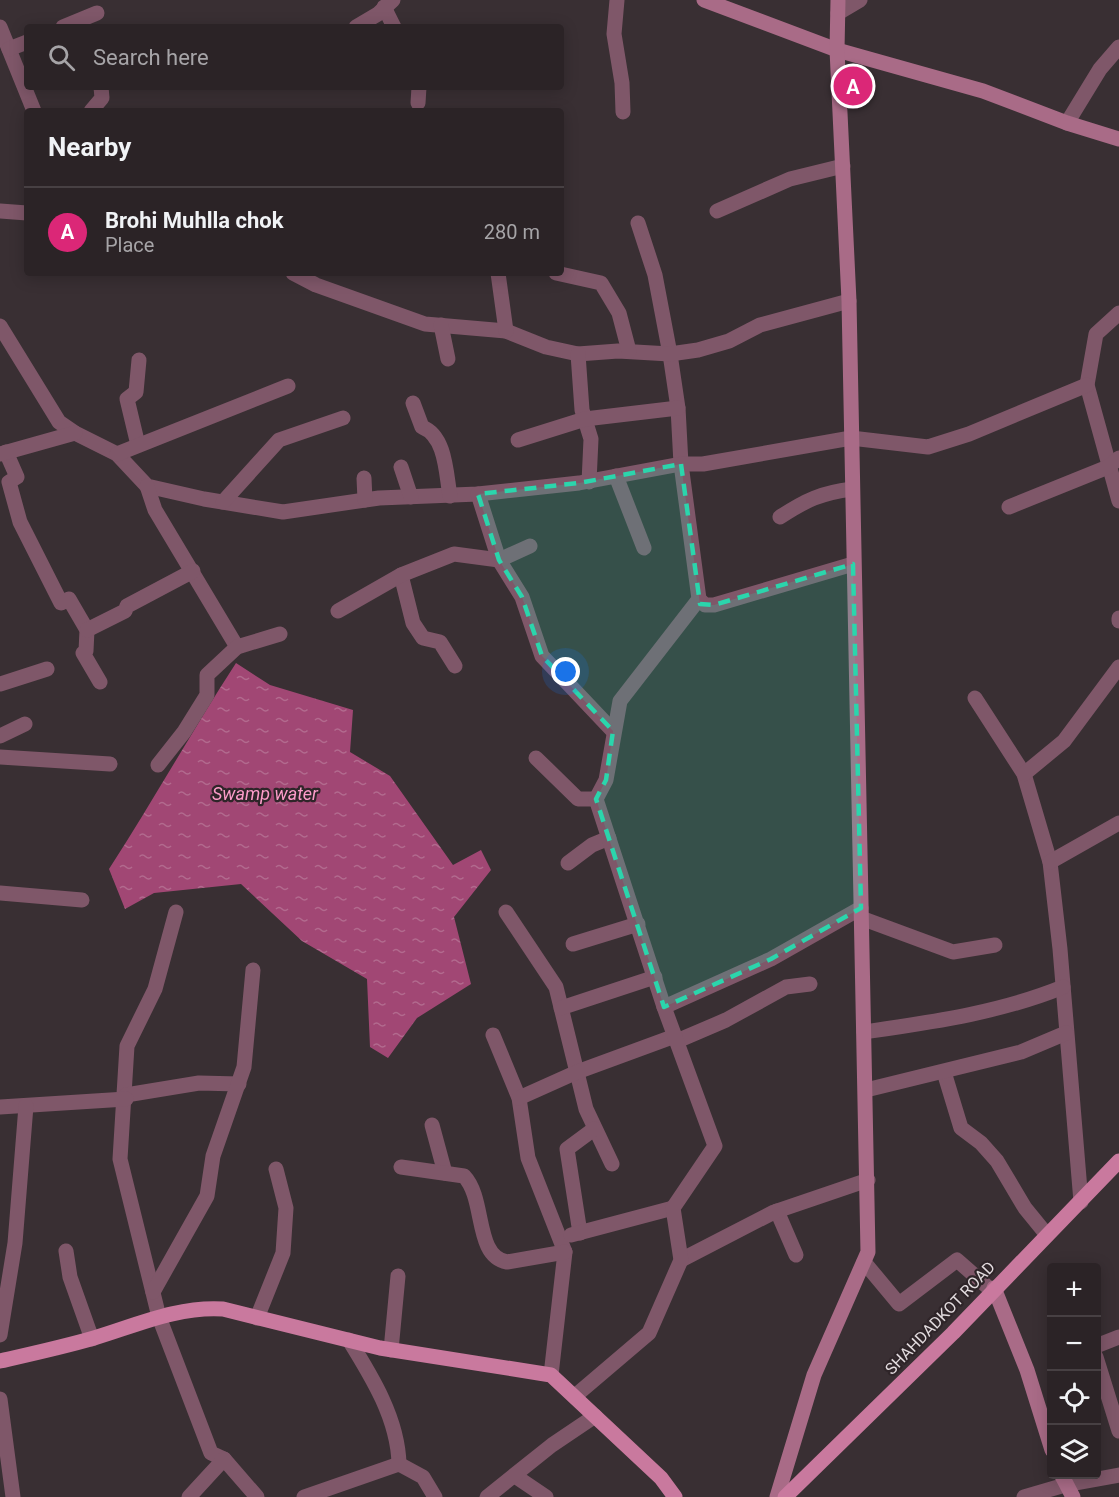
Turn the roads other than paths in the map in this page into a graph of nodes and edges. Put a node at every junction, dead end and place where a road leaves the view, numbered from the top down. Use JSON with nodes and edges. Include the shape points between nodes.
{"nodes":[{"id":1,"x":617,"y":0,"type":"edge"},
{"id":2,"x":704,"y":0,"type":"edge"},
{"id":3,"x":860,"y":0,"type":"edge"},
{"id":4,"x":388,"y":4,"type":"edge"},
{"id":5,"x":838,"y":7,"type":"edge"},
{"id":6,"x":97,"y":13,"type":"dead end"},
{"id":7,"x":70,"y":24,"type":"edge"},
{"id":8,"x":361,"y":24,"type":"edge"},
{"id":9,"x":393,"y":24,"type":"edge"},
{"id":10,"x":0,"y":27,"type":"edge"},
{"id":11,"x":24,"y":43,"type":"edge"},
{"id":12,"x":1119,"y":47,"type":"edge"},
{"id":13,"x":9,"y":49,"type":"junction"},
{"id":14,"x":837,"y":50,"type":"junction"},
{"id":15,"x":24,"y":86,"type":"edge"},
{"id":16,"x":26,"y":90,"type":"edge"},
{"id":17,"x":101,"y":90,"type":"edge"},
{"id":18,"x":419,"y":90,"type":"edge"},
{"id":19,"x":418,"y":104,"type":"dead end"},
{"id":20,"x":33,"y":108,"type":"edge"},
{"id":21,"x":94,"y":108,"type":"edge"},
{"id":22,"x":623,"y":112,"type":"dead end"},
{"id":23,"x":1067,"y":123,"type":"junction"},
{"id":24,"x":1119,"y":139,"type":"edge"},
{"id":25,"x":843,"y":166,"type":"junction"},
{"id":26,"x":0,"y":211,"type":"edge"},
{"id":27,"x":717,"y":211,"type":"dead end"},
{"id":28,"x":24,"y":213,"type":"edge"},
{"id":29,"x":638,"y":223,"type":"dead end"},
{"id":30,"x":564,"y":275,"type":"edge"},
{"id":31,"x":300,"y":276,"type":"edge"},
{"id":32,"x":498,"y":276,"type":"edge"},
{"id":33,"x":849,"y":301,"type":"junction"},
{"id":34,"x":1119,"y":313,"type":"edge"},
{"id":35,"x":0,"y":326,"type":"edge"},
{"id":36,"x":441,"y":326,"type":"junction"},
{"id":37,"x":506,"y":331,"type":"junction"},
{"id":38,"x":629,"y":351,"type":"junction"},
{"id":39,"x":578,"y":354,"type":"junction"},
{"id":40,"x":670,"y":354,"type":"junction"},
{"id":41,"x":448,"y":359,"type":"dead end"},
{"id":42,"x":139,"y":360,"type":"dead end"},
{"id":43,"x":1087,"y":385,"type":"junction"},
{"id":44,"x":288,"y":386,"type":"dead end"},
{"id":45,"x":413,"y":403,"type":"dead end"},
{"id":46,"x":678,"y":408,"type":"junction"},
{"id":47,"x":344,"y":418,"type":"dead end"},
{"id":48,"x":585,"y":419,"type":"junction"},
{"id":49,"x":75,"y":433,"type":"junction"},
{"id":50,"x":851,"y":438,"type":"junction"},
{"id":51,"x":518,"y":440,"type":"dead end"},
{"id":52,"x":138,"y":446,"type":"junction"},
{"id":53,"x":3,"y":453,"type":"edge"},
{"id":54,"x":117,"y":454,"type":"junction"},
{"id":55,"x":1113,"y":463,"type":"edge"},
{"id":56,"x":681,"y":464,"type":"junction"},
{"id":57,"x":401,"y":467,"type":"dead end"},
{"id":58,"x":616,"y":476,"type":"junction"},
{"id":59,"x":364,"y":478,"type":"dead end"},
{"id":60,"x":589,"y":482,"type":"junction"},
{"id":61,"x":147,"y":486,"type":"junction"},
{"id":62,"x":852,"y":489,"type":"junction"},
{"id":63,"x":478,"y":494,"type":"junction"},
{"id":64,"x":450,"y":496,"type":"junction"},
{"id":65,"x":411,"y":497,"type":"junction"},
{"id":66,"x":365,"y":500,"type":"junction"},
{"id":67,"x":1119,"y":501,"type":"edge"},
{"id":68,"x":224,"y":502,"type":"junction"},
{"id":69,"x":1009,"y":507,"type":"dead end"},
{"id":70,"x":780,"y":517,"type":"dead end"},
{"id":71,"x":530,"y":546,"type":"dead end"},
{"id":72,"x":644,"y":548,"type":"dead end"},
{"id":73,"x":499,"y":560,"type":"junction"},
{"id":74,"x":853,"y":564,"type":"junction"},
{"id":75,"x":193,"y":571,"type":"junction"},
{"id":76,"x":401,"y":575,"type":"junction"},
{"id":77,"x":699,"y":599,"type":"junction"},
{"id":78,"x":338,"y":611,"type":"dead end"},
{"id":79,"x":87,"y":630,"type":"junction"},
{"id":80,"x":280,"y":634,"type":"dead end"},
{"id":81,"x":237,"y":647,"type":"junction"},
{"id":82,"x":455,"y":666,"type":"dead end"},
{"id":83,"x":1119,"y":667,"type":"edge"},
{"id":84,"x":47,"y":669,"type":"dead end"},
{"id":85,"x":100,"y":682,"type":"dead end"},
{"id":86,"x":0,"y":684,"type":"edge"},
{"id":87,"x":975,"y":698,"type":"dead end"},
{"id":88,"x":25,"y":724,"type":"dead end"},
{"id":89,"x":613,"y":731,"type":"junction"},
{"id":90,"x":0,"y":736,"type":"edge"},
{"id":91,"x":0,"y":757,"type":"edge"},
{"id":92,"x":537,"y":758,"type":"dead end"},
{"id":93,"x":110,"y":764,"type":"dead end"},
{"id":94,"x":158,"y":765,"type":"dead end"},
{"id":95,"x":1024,"y":774,"type":"junction"},
{"id":96,"x":596,"y":799,"type":"junction"},
{"id":97,"x":1119,"y":823,"type":"edge"},
{"id":98,"x":609,"y":838,"type":"junction"},
{"id":99,"x":1050,"y":862,"type":"junction"},
{"id":100,"x":568,"y":863,"type":"dead end"},
{"id":101,"x":0,"y":893,"type":"edge"},
{"id":102,"x":82,"y":900,"type":"dead end"},
{"id":103,"x":176,"y":912,"type":"dead end"},
{"id":104,"x":506,"y":912,"type":"dead end"},
{"id":105,"x":861,"y":913,"type":"junction"},
{"id":106,"x":638,"y":924,"type":"junction"},
{"id":107,"x":573,"y":944,"type":"dead end"},
{"id":108,"x":994,"y":945,"type":"dead end"},
{"id":109,"x":253,"y":970,"type":"dead end"},
{"id":110,"x":654,"y":977,"type":"junction"},
{"id":111,"x":810,"y":984,"type":"dead end"},
{"id":112,"x":1063,"y":987,"type":"junction"},
{"id":113,"x":664,"y":1007,"type":"junction"},
{"id":114,"x":561,"y":1008,"type":"junction"},
{"id":115,"x":864,"y":1032,"type":"junction"},
{"id":116,"x":1066,"y":1033,"type":"junction"},
{"id":117,"x":493,"y":1035,"type":"dead end"},
{"id":118,"x":676,"y":1038,"type":"junction"},
{"id":119,"x":577,"y":1072,"type":"junction"},
{"id":120,"x":944,"y":1072,"type":"junction"},
{"id":121,"x":239,"y":1084,"type":"junction"},
{"id":122,"x":866,"y":1090,"type":"junction"},
{"id":123,"x":126,"y":1097,"type":"junction"},
{"id":124,"x":519,"y":1098,"type":"junction"},
{"id":125,"x":26,"y":1106,"type":"junction"},
{"id":126,"x":0,"y":1107,"type":"edge"},
{"id":127,"x":432,"y":1125,"type":"dead end"},
{"id":128,"x":594,"y":1129,"type":"junction"},
{"id":129,"x":1119,"y":1161,"type":"edge"},
{"id":130,"x":612,"y":1164,"type":"dead end"},
{"id":131,"x":401,"y":1167,"type":"dead end"},
{"id":132,"x":276,"y":1169,"type":"dead end"},
{"id":133,"x":445,"y":1173,"type":"junction"},
{"id":134,"x":868,"y":1180,"type":"junction"},
{"id":135,"x":1081,"y":1202,"type":"junction"},
{"id":136,"x":673,"y":1208,"type":"junction"},
{"id":137,"x":777,"y":1211,"type":"junction"},
{"id":138,"x":580,"y":1233,"type":"junction"},
{"id":139,"x":1047,"y":1235,"type":"junction"},
{"id":140,"x":562,"y":1245,"type":"junction"},
{"id":141,"x":66,"y":1251,"type":"dead end"},
{"id":142,"x":796,"y":1255,"type":"dead end"},
{"id":143,"x":681,"y":1260,"type":"junction"},
{"id":144,"x":864,"y":1262,"type":"junction"},
{"id":145,"x":398,"y":1276,"type":"dead end"},
{"id":146,"x":993,"y":1289,"type":"junction"},
{"id":147,"x":153,"y":1292,"type":"junction"},
{"id":148,"x":159,"y":1317,"type":"junction"},
{"id":149,"x":256,"y":1317,"type":"junction"},
{"id":150,"x":0,"y":1335,"type":"edge"},
{"id":151,"x":1119,"y":1337,"type":"edge"},
{"id":152,"x":92,"y":1339,"type":"junction"},
{"id":153,"x":349,"y":1340,"type":"junction"},
{"id":154,"x":1101,"y":1344,"type":"edge"},
{"id":155,"x":391,"y":1350,"type":"junction"},
{"id":156,"x":0,"y":1361,"type":"edge"},
{"id":157,"x":1100,"y":1371,"type":"edge"},
{"id":158,"x":551,"y":1375,"type":"junction"},
{"id":159,"x":575,"y":1396,"type":"junction"},
{"id":160,"x":0,"y":1398,"type":"edge"},
{"id":161,"x":595,"y":1416,"type":"junction"},
{"id":162,"x":1119,"y":1431,"type":"edge"},
{"id":163,"x":1047,"y":1434,"type":"edge"},
{"id":164,"x":224,"y":1459,"type":"junction"},
{"id":165,"x":399,"y":1464,"type":"junction"},
{"id":166,"x":515,"y":1476,"type":"junction"},
{"id":167,"x":1119,"y":1476,"type":"edge"},
{"id":168,"x":1066,"y":1486,"type":"edge"},
{"id":169,"x":14,"y":1497,"type":"edge"},
{"id":170,"x":189,"y":1497,"type":"edge"},
{"id":171,"x":257,"y":1497,"type":"edge"},
{"id":172,"x":304,"y":1497,"type":"edge"},
{"id":173,"x":435,"y":1497,"type":"edge"},
{"id":174,"x":487,"y":1497,"type":"edge"},
{"id":175,"x":546,"y":1497,"type":"edge"},
{"id":176,"x":675,"y":1497,"type":"edge"},
{"id":177,"x":777,"y":1497,"type":"edge"},
{"id":178,"x":785,"y":1497,"type":"edge"},
{"id":179,"x":1024,"y":1497,"type":"edge"}],
"edges":[{"from":1,"to":22,"type":"street","via":[[614,34]]},
{"from":2,"to":14,"type":"main road"},
{"from":3,"to":5,"type":"street"},
{"from":4,"to":8,"type":"street"},
{"from":4,"to":9,"type":"street"},
{"from":5,"to":14,"type":"main road"},
{"from":6,"to":7,"type":"street"},
{"from":10,"to":13,"type":"street"},
{"from":11,"to":13,"type":"street"},
{"from":12,"to":23,"type":"street","via":[[1100,69]]},
{"from":13,"to":15,"type":"street"},
{"from":14,"to":23,"type":"main road","via":[[983,91]]},
{"from":14,"to":25,"type":"main road"},
{"from":16,"to":20,"type":"street"},
{"from":17,"to":21,"type":"street","via":[[102,98]]},
{"from":18,"to":19,"type":"street"},
{"from":23,"to":24,"type":"main road"},
{"from":25,"to":27,"type":"street","via":[[790,179]]},
{"from":25,"to":33,"type":"main road"},
{"from":26,"to":28,"type":"street"},
{"from":29,"to":40,"type":"street","via":[[654,275]]},
{"from":30,"to":38,"type":"street","via":[[601,283],[619,313]]},
{"from":31,"to":36,"type":"street","via":[[348,297]]},
{"from":32,"to":37,"type":"street"},
{"from":33,"to":40,"type":"street","via":[[760,325],[729,341]]},
{"from":33,"to":50,"type":"main road"},
{"from":34,"to":43,"type":"street","via":[[1096,334]]},
{"from":35,"to":49,"type":"street","via":[[59,422]]},
{"from":36,"to":37,"type":"street"},
{"from":36,"to":41,"type":"street"},
{"from":37,"to":39,"type":"street","via":[[546,347]]},
{"from":38,"to":39,"type":"street"},
{"from":38,"to":40,"type":"street"},
{"from":39,"to":48,"type":"street"},
{"from":40,"to":46,"type":"street"},
{"from":42,"to":52,"type":"street","via":[[136,392],[128,399]]},
{"from":43,"to":50,"type":"street","via":[[928,447]]},
{"from":43,"to":55,"type":"street"},
{"from":44,"to":52,"type":"street"},
{"from":45,"to":64,"type":"street","via":[[422,427],[431,430],[440,443]]},
{"from":46,"to":48,"type":"street"},
{"from":46,"to":56,"type":"street"},
{"from":47,"to":68,"type":"street","via":[[279,440]]},
{"from":48,"to":51,"type":"street"},
{"from":48,"to":60,"type":"street","via":[[591,439]]},
{"from":49,"to":53,"type":"street"},
{"from":49,"to":54,"type":"street"},
{"from":50,"to":56,"type":"street","via":[[703,464]]},
{"from":50,"to":62,"type":"main road"},
{"from":52,"to":54,"type":"street"},
{"from":53,"to":79,"type":"street","via":[[17,477],[9,482],[20,522],[61,603],[69,599]]},
{"from":54,"to":61,"type":"street"},
{"from":55,"to":67,"type":"street"},
{"from":55,"to":69,"type":"street"},
{"from":56,"to":58,"type":"street"},
{"from":56,"to":77,"type":"street"},
{"from":57,"to":65,"type":"street"},
{"from":58,"to":60,"type":"street"},
{"from":58,"to":72,"type":"street"},
{"from":59,"to":66,"type":"street"},
{"from":60,"to":63,"type":"street"},
{"from":61,"to":68,"type":"street"},
{"from":61,"to":75,"type":"street","via":[[155,510]]},
{"from":62,"to":70,"type":"street","via":[[808,499]]},
{"from":62,"to":74,"type":"main road"},
{"from":63,"to":64,"type":"street"},
{"from":63,"to":73,"type":"street"},
{"from":64,"to":65,"type":"street"},
{"from":65,"to":66,"type":"street"},
{"from":66,"to":68,"type":"street","via":[[283,512]]},
{"from":71,"to":73,"type":"street"},
{"from":73,"to":76,"type":"street","via":[[454,554]]},
{"from":73,"to":89,"type":"street","via":[[522,597],[542,656]]},
{"from":74,"to":77,"type":"street","via":[[714,605],[705,605]]},
{"from":74,"to":105,"type":"main road"},
{"from":75,"to":79,"type":"street"},
{"from":75,"to":81,"type":"street"},
{"from":76,"to":78,"type":"street"},
{"from":76,"to":82,"type":"street","via":[[413,623],[423,638],[440,642]]},
{"from":77,"to":89,"type":"street","via":[[620,701]]},
{"from":79,"to":85,"type":"street","via":[[83,653]]},
{"from":80,"to":81,"type":"street"},
{"from":81,"to":94,"type":"street","via":[[207,675],[207,695]]},
{"from":83,"to":95,"type":"street","via":[[1064,741]]},
{"from":84,"to":86,"type":"street"},
{"from":87,"to":95,"type":"street"},
{"from":88,"to":90,"type":"street"},
{"from":89,"to":96,"type":"street","via":[[606,780]]},
{"from":91,"to":93,"type":"street"},
{"from":92,"to":96,"type":"street","via":[[579,799]]},
{"from":95,"to":99,"type":"street"},
{"from":96,"to":98,"type":"street"},
{"from":97,"to":99,"type":"street"},
{"from":98,"to":100,"type":"street"},
{"from":98,"to":106,"type":"street"},
{"from":99,"to":112,"type":"street"},
{"from":101,"to":102,"type":"street"},
{"from":103,"to":123,"type":"street","via":[[155,989],[128,1046]]},
{"from":104,"to":114,"type":"street","via":[[548,971]]},
{"from":105,"to":108,"type":"street","via":[[953,952]]},
{"from":105,"to":113,"type":"street"},
{"from":105,"to":115,"type":"main road"},
{"from":106,"to":107,"type":"street"},
{"from":106,"to":110,"type":"street"},
{"from":109,"to":121,"type":"street"},
{"from":110,"to":113,"type":"street"},
{"from":110,"to":114,"type":"street"},
{"from":111,"to":118,"type":"street","via":[[786,987],[726,1020]]},
{"from":112,"to":115,"type":"street","via":[[957,1018]]},
{"from":112,"to":116,"type":"street"},
{"from":113,"to":118,"type":"street"},
{"from":114,"to":119,"type":"street"},
{"from":115,"to":122,"type":"main road"},
{"from":116,"to":120,"type":"street","via":[[1021,1052]]},
{"from":116,"to":135,"type":"street"},
{"from":117,"to":124,"type":"street"},
{"from":118,"to":119,"type":"street"},
{"from":118,"to":136,"type":"street","via":[[715,1146]]},
{"from":119,"to":124,"type":"street"},
{"from":119,"to":128,"type":"street"},
{"from":120,"to":122,"type":"street"},
{"from":120,"to":139,"type":"street","via":[[961,1128],[997,1161],[1024,1208]]},
{"from":121,"to":123,"type":"street","via":[[199,1083]]},
{"from":121,"to":147,"type":"street","via":[[213,1156],[207,1196]]},
{"from":122,"to":134,"type":"main road"},
{"from":123,"to":125,"type":"street"},
{"from":123,"to":147,"type":"street","via":[[120,1159]]},
{"from":124,"to":140,"type":"street","via":[[528,1158]]},
{"from":125,"to":126,"type":"street"},
{"from":125,"to":150,"type":"street","via":[[15,1243]]},
{"from":127,"to":133,"type":"street"},
{"from":128,"to":130,"type":"street"},
{"from":128,"to":138,"type":"street","via":[[567,1149]]},
{"from":129,"to":135,"type":"main road","name":"SHAHDADKOT ROAD"},
{"from":131,"to":133,"type":"street"},
{"from":132,"to":149,"type":"street","via":[[286,1208],[283,1253]]},
{"from":133,"to":140,"type":"street","via":[[464,1176],[470,1183],[489,1253],[498,1260],[507,1262]]},
{"from":134,"to":137,"type":"street"},
{"from":134,"to":144,"type":"main road","via":[[868,1252]]},
{"from":135,"to":139,"type":"main road","name":"SHAHDADKOT ROAD"},
{"from":136,"to":138,"type":"street"},
{"from":136,"to":143,"type":"street"},
{"from":137,"to":142,"type":"street"},
{"from":137,"to":143,"type":"street"},
{"from":138,"to":140,"type":"street"},
{"from":139,"to":146,"type":"main road","name":"SHAHDADKOT ROAD"},
{"from":140,"to":158,"type":"street"},
{"from":141,"to":152,"type":"street","via":[[70,1277]]},
{"from":143,"to":159,"type":"street","via":[[649,1333]]},
{"from":144,"to":146,"type":"street","via":[[899,1304],[957,1260]]},
{"from":144,"to":177,"type":"main road","via":[[814,1376]]},
{"from":145,"to":155,"type":"street"},
{"from":146,"to":163,"type":"main road","via":[[1027,1370]]},
{"from":146,"to":178,"type":"main road","name":"SHAHDADKOT ROAD"},
{"from":147,"to":148,"type":"street"},
{"from":148,"to":149,"type":"main road","via":[[200,1307]]},
{"from":148,"to":152,"type":"main road"},
{"from":148,"to":164,"type":"street","via":[[211,1453]]},
{"from":149,"to":153,"type":"main road"},
{"from":151,"to":154,"type":"street"},
{"from":152,"to":156,"type":"main road"},
{"from":153,"to":155,"type":"main road"},
{"from":153,"to":165,"type":"street","via":[[374,1380],[387,1411],[399,1450]]},
{"from":155,"to":158,"type":"main road"},
{"from":157,"to":162,"type":"street"},
{"from":158,"to":159,"type":"main road"},
{"from":159,"to":161,"type":"main road"},
{"from":160,"to":169,"type":"street"},
{"from":161,"to":166,"type":"street"},
{"from":161,"to":176,"type":"main road","via":[[661,1478]]},
{"from":164,"to":170,"type":"street"},
{"from":164,"to":171,"type":"street"},
{"from":165,"to":172,"type":"street"},
{"from":165,"to":173,"type":"street","via":[[423,1477]]},
{"from":166,"to":174,"type":"street"},
{"from":166,"to":175,"type":"street"},
{"from":167,"to":168,"type":"street"},
{"from":168,"to":179,"type":"street"}]}
